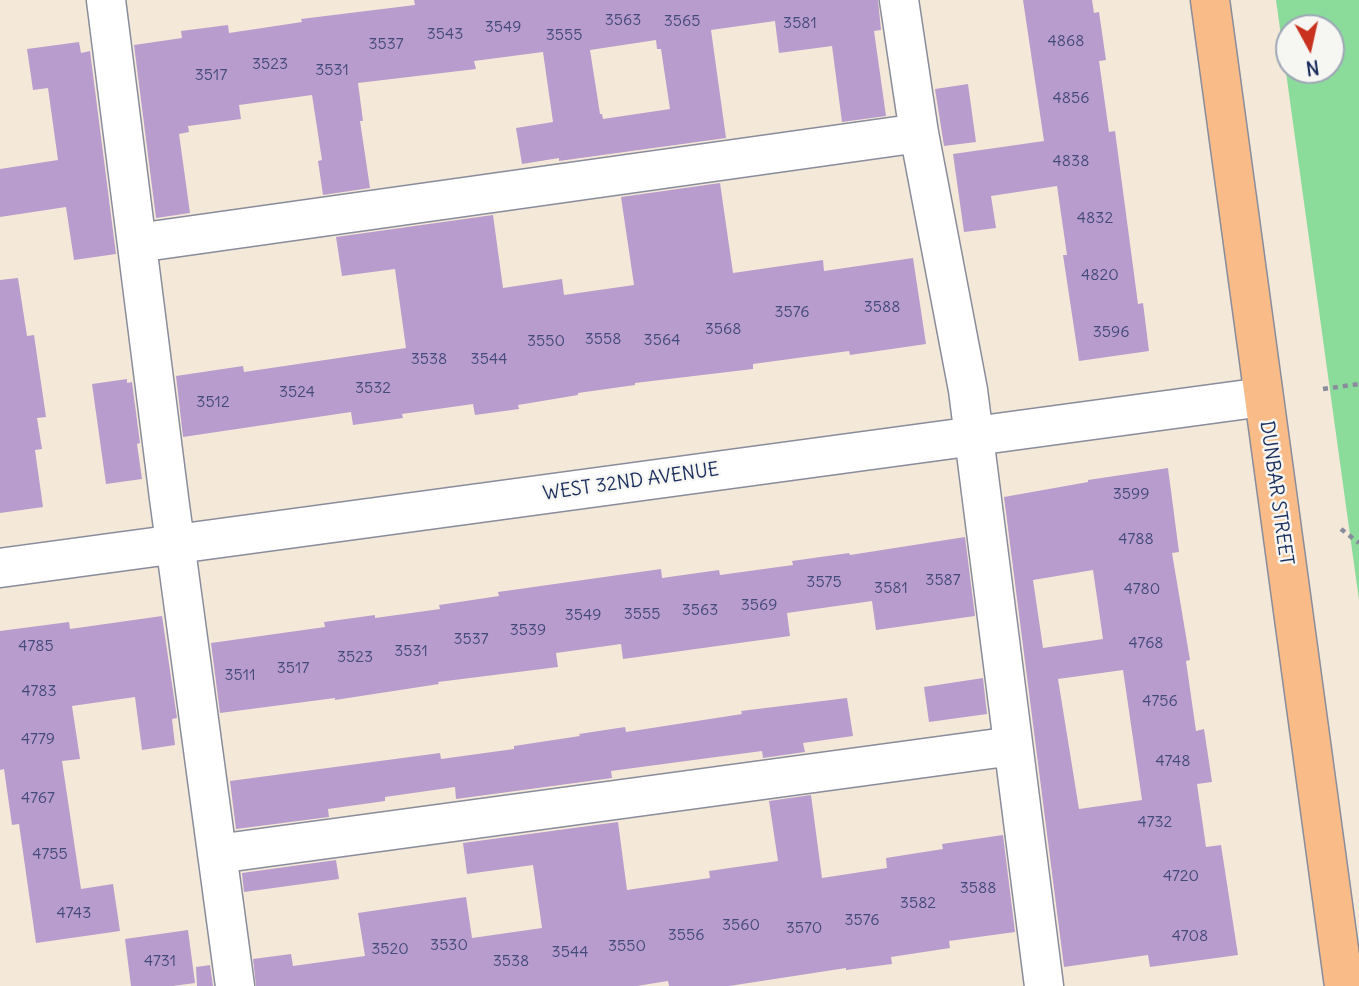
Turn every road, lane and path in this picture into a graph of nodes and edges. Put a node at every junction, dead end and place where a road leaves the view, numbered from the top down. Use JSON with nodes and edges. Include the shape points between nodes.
{"nodes":[{"id":1,"x":106,"y":0,"type":"edge"},
{"id":2,"x":900,"y":0,"type":"edge"},
{"id":3,"x":1210,"y":0,"type":"edge"},
{"id":4,"x":919,"y":133,"type":"junction"},
{"id":5,"x":137,"y":243,"type":"junction"},
{"id":6,"x":1359,"y":384,"type":"edge"},
{"id":7,"x":1323,"y":389,"type":"dead end"},
{"id":8,"x":1263,"y":397,"type":"junction"},
{"id":9,"x":973,"y":435,"type":"junction"},
{"id":10,"x":1341,"y":529,"type":"dead end"},
{"id":11,"x":1359,"y":543,"type":"edge"},
{"id":12,"x":176,"y":545,"type":"junction"},
{"id":13,"x":0,"y":568,"type":"edge"},
{"id":14,"x":1013,"y":746,"type":"junction"},
{"id":15,"x":217,"y":854,"type":"junction"},
{"id":16,"x":235,"y":986,"type":"edge"},
{"id":17,"x":1044,"y":986,"type":"edge"},
{"id":18,"x":1343,"y":986,"type":"edge"}],
"edges":[{"from":1,"to":5,"type":"street"},
{"from":2,"to":4,"type":"street"},
{"from":3,"to":8,"type":"main road","name":"DUNBAR STREET"},
{"from":4,"to":5,"type":"street"},
{"from":4,"to":9,"type":"street"},
{"from":5,"to":12,"type":"street"},
{"from":6,"to":7,"type":"path"},
{"from":8,"to":9,"type":"street","name":"WEST 32ND AVENUE"},
{"from":8,"to":18,"type":"main road","name":"DUNBAR STREET"},
{"from":9,"to":12,"type":"street","name":"WEST 32ND AVENUE"},
{"from":9,"to":14,"type":"street"},
{"from":10,"to":11,"type":"path"},
{"from":12,"to":13,"type":"street","name":"WEST 32ND AVENUE"},
{"from":12,"to":15,"type":"street"},
{"from":14,"to":15,"type":"street"},
{"from":14,"to":17,"type":"street"},
{"from":15,"to":16,"type":"street"}]}
